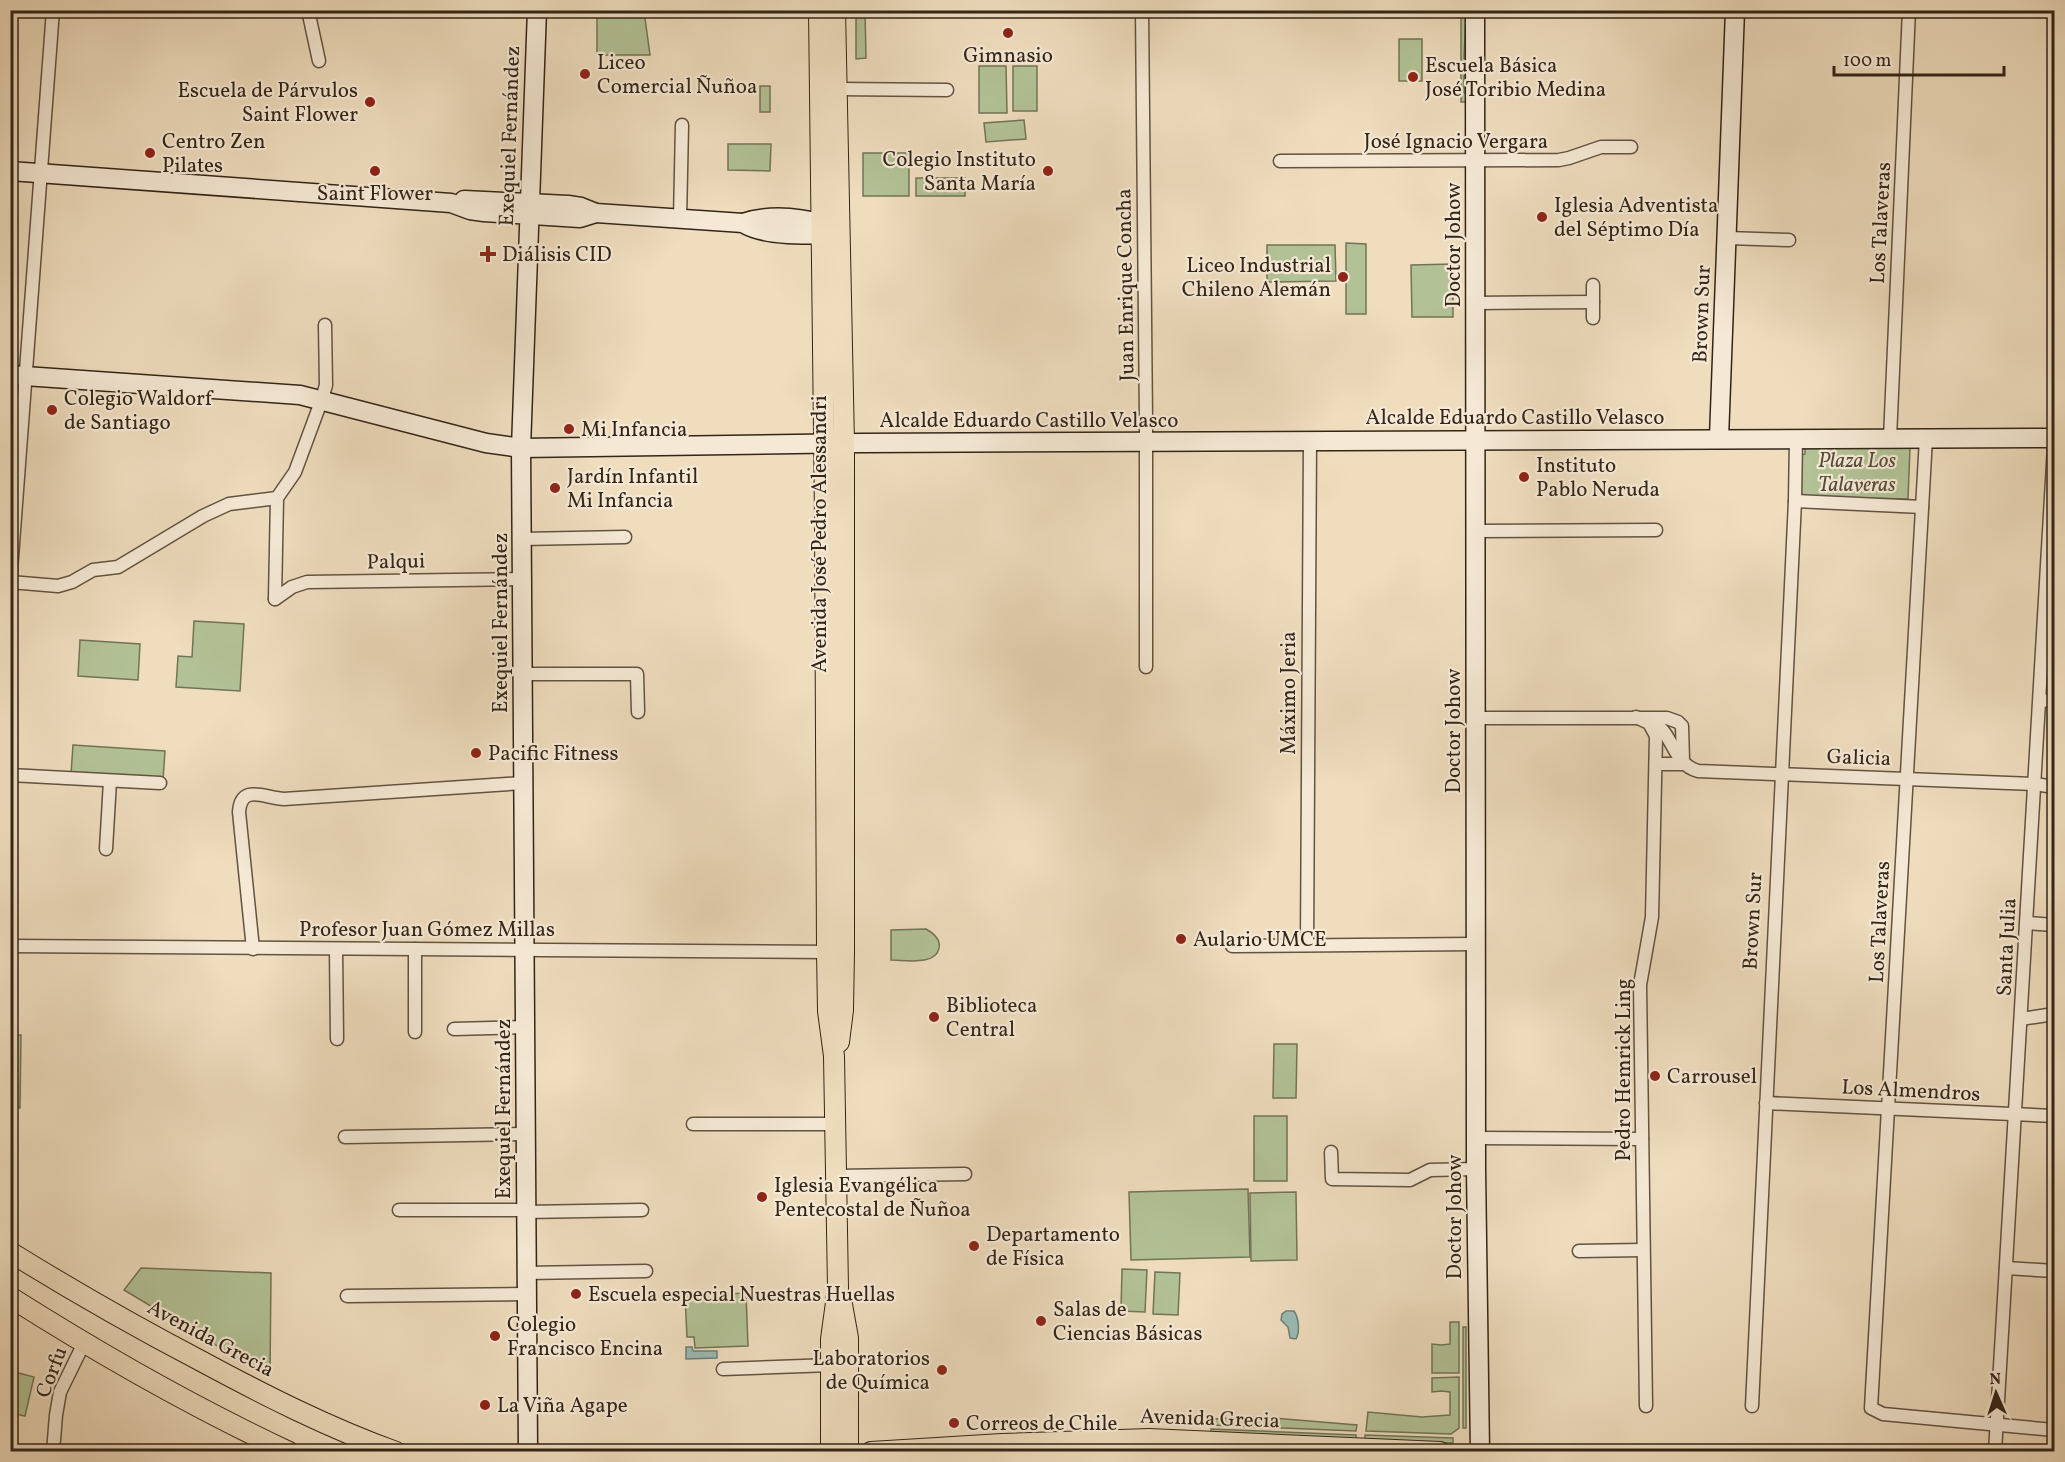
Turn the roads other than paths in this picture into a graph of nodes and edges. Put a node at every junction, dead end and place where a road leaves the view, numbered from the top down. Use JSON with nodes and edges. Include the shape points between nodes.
{"nodes":[{"id":1,"x":53,"y":10,"type":"edge"},
{"id":2,"x":308,"y":10,"type":"edge"},
{"id":3,"x":537,"y":10,"type":"edge"},
{"id":4,"x":819,"y":10,"type":"edge"},
{"id":5,"x":835,"y":10,"type":"edge"},
{"id":6,"x":1142,"y":10,"type":"edge"},
{"id":7,"x":1475,"y":10,"type":"edge"},
{"id":8,"x":1735,"y":10,"type":"edge"},
{"id":9,"x":1909,"y":10,"type":"edge"},
{"id":10,"x":319,"y":61,"type":"dead end"},
{"id":11,"x":836,"y":89,"type":"junction"},
{"id":12,"x":947,"y":90,"type":"dead end"},
{"id":13,"x":682,"y":125,"type":"dead end"},
{"id":14,"x":1631,"y":147,"type":"dead end"},
{"id":15,"x":1475,"y":160,"type":"junction"},
{"id":16,"x":1280,"y":161,"type":"dead end"},
{"id":17,"x":10,"y":171,"type":"edge"},
{"id":18,"x":41,"y":173,"type":"junction"},
{"id":19,"x":529,"y":208,"type":"junction"},
{"id":20,"x":680,"y":219,"type":"junction"},
{"id":21,"x":827,"y":229,"type":"junction"},
{"id":22,"x":1726,"y":238,"type":"junction"},
{"id":23,"x":1789,"y":240,"type":"dead end"},
{"id":24,"x":1593,"y":285,"type":"dead end"},
{"id":25,"x":1593,"y":302,"type":"junction"},
{"id":26,"x":1475,"y":303,"type":"junction"},
{"id":27,"x":1593,"y":318,"type":"dead end"},
{"id":28,"x":325,"y":325,"type":"dead end"},
{"id":29,"x":18,"y":375,"type":"edge"},
{"id":30,"x":322,"y":399,"type":"junction"},
{"id":31,"x":1719,"y":438,"type":"junction"},
{"id":32,"x":1796,"y":438,"type":"junction"},
{"id":33,"x":1890,"y":438,"type":"junction"},
{"id":34,"x":1926,"y":438,"type":"junction"},
{"id":35,"x":2055,"y":438,"type":"edge"},
{"id":36,"x":1475,"y":440,"type":"junction"},
{"id":37,"x":1146,"y":441,"type":"junction"},
{"id":38,"x":1310,"y":441,"type":"junction"},
{"id":39,"x":844,"y":443,"type":"junction"},
{"id":40,"x":824,"y":444,"type":"junction"},
{"id":41,"x":2055,"y":446,"type":"edge"},
{"id":42,"x":521,"y":448,"type":"junction"},
{"id":43,"x":15,"y":464,"type":"edge"},
{"id":44,"x":277,"y":498,"type":"junction"},
{"id":45,"x":1795,"y":501,"type":"junction"},
{"id":46,"x":1922,"y":507,"type":"junction"},
{"id":47,"x":1656,"y":530,"type":"dead end"},
{"id":48,"x":1475,"y":531,"type":"junction"},
{"id":49,"x":625,"y":537,"type":"dead end"},
{"id":50,"x":522,"y":538,"type":"junction"},
{"id":51,"x":2051,"y":574,"type":"edge"},
{"id":52,"x":522,"y":579,"type":"junction"},
{"id":53,"x":11,"y":583,"type":"edge"},
{"id":54,"x":1146,"y":667,"type":"dead end"},
{"id":55,"x":523,"y":674,"type":"junction"},
{"id":56,"x":2055,"y":700,"type":"edge"},
{"id":57,"x":2040,"y":701,"type":"junction"},
{"id":58,"x":638,"y":712,"type":"dead end"},
{"id":59,"x":1636,"y":717,"type":"junction"},
{"id":60,"x":1475,"y":718,"type":"junction"},
{"id":61,"x":1656,"y":764,"type":"junction"},
{"id":62,"x":1683,"y":764,"type":"junction"},
{"id":63,"x":1782,"y":774,"type":"junction"},
{"id":64,"x":10,"y":775,"type":"edge"},
{"id":65,"x":1907,"y":779,"type":"junction"},
{"id":66,"x":110,"y":781,"type":"junction"},
{"id":67,"x":160,"y":783,"type":"dead end"},
{"id":68,"x":523,"y":783,"type":"junction"},
{"id":69,"x":2035,"y":784,"type":"junction"},
{"id":70,"x":2055,"y":787,"type":"edge"},
{"id":71,"x":106,"y":849,"type":"dead end"},
{"id":72,"x":2027,"y":923,"type":"junction"},
{"id":73,"x":2055,"y":925,"type":"edge"},
{"id":74,"x":1476,"y":944,"type":"junction"},
{"id":75,"x":1306,"y":945,"type":"junction"},
{"id":76,"x":10,"y":946,"type":"edge"},
{"id":77,"x":1232,"y":946,"type":"dead end"},
{"id":78,"x":253,"y":949,"type":"junction"},
{"id":79,"x":336,"y":949,"type":"junction"},
{"id":80,"x":415,"y":949,"type":"junction"},
{"id":81,"x":524,"y":949,"type":"junction"},
{"id":82,"x":835,"y":952,"type":"junction"},
{"id":83,"x":2055,"y":1014,"type":"edge"},
{"id":84,"x":2021,"y":1018,"type":"junction"},
{"id":85,"x":525,"y":1027,"type":"junction"},
{"id":86,"x":454,"y":1029,"type":"dead end"},
{"id":87,"x":415,"y":1032,"type":"dead end"},
{"id":88,"x":337,"y":1039,"type":"dead end"},
{"id":89,"x":1766,"y":1103,"type":"junction"},
{"id":90,"x":1888,"y":1108,"type":"junction"},
{"id":91,"x":2016,"y":1114,"type":"junction"},
{"id":92,"x":2055,"y":1116,"type":"edge"},
{"id":93,"x":693,"y":1124,"type":"dead end"},
{"id":94,"x":835,"y":1124,"type":"junction"},
{"id":95,"x":525,"y":1134,"type":"junction"},
{"id":96,"x":345,"y":1137,"type":"dead end"},
{"id":97,"x":1476,"y":1138,"type":"junction"},
{"id":98,"x":1642,"y":1139,"type":"junction"},
{"id":99,"x":1331,"y":1152,"type":"dead end"},
{"id":100,"x":1476,"y":1169,"type":"junction"},
{"id":101,"x":965,"y":1174,"type":"dead end"},
{"id":102,"x":836,"y":1176,"type":"junction"},
{"id":103,"x":399,"y":1210,"type":"dead end"},
{"id":104,"x":642,"y":1210,"type":"dead end"},
{"id":105,"x":526,"y":1211,"type":"junction"},
{"id":106,"x":1643,"y":1250,"type":"junction"},
{"id":107,"x":1579,"y":1251,"type":"dead end"},
{"id":108,"x":10,"y":1252,"type":"edge"},
{"id":109,"x":2006,"y":1268,"type":"junction"},
{"id":110,"x":646,"y":1271,"type":"dead end"},
{"id":111,"x":2055,"y":1271,"type":"edge"},
{"id":112,"x":526,"y":1273,"type":"junction"},
{"id":113,"x":838,"y":1288,"type":"junction"},
{"id":114,"x":526,"y":1294,"type":"junction"},
{"id":115,"x":347,"y":1296,"type":"dead end"},
{"id":116,"x":10,"y":1297,"type":"edge"},
{"id":117,"x":84,"y":1343,"type":"junction"},
{"id":118,"x":831,"y":1365,"type":"junction"},
{"id":119,"x":723,"y":1369,"type":"dead end"},
{"id":120,"x":1646,"y":1406,"type":"dead end"},
{"id":121,"x":1752,"y":1406,"type":"dead end"},
{"id":122,"x":1997,"y":1425,"type":"junction"},
{"id":123,"x":2055,"y":1430,"type":"edge"},
{"id":124,"x":53,"y":1452,"type":"edge"},
{"id":125,"x":289,"y":1452,"type":"edge"},
{"id":126,"x":396,"y":1452,"type":"edge"},
{"id":127,"x":528,"y":1452,"type":"edge"},
{"id":128,"x":831,"y":1452,"type":"edge"},
{"id":129,"x":848,"y":1452,"type":"edge"},
{"id":130,"x":871,"y":1452,"type":"edge"},
{"id":131,"x":1440,"y":1452,"type":"edge"},
{"id":132,"x":1480,"y":1452,"type":"edge"},
{"id":133,"x":1995,"y":1452,"type":"edge"}],
"edges":[{"from":1,"to":18,"type":"street"},
{"from":2,"to":10,"type":"street"},
{"from":3,"to":19,"type":"street","name":"Exequiel Fernández"},
{"from":4,"to":21,"type":"main road","name":"Avenida José Pedro Alessandri"},
{"from":5,"to":11,"type":"main road","name":"Avenida José Pedro Alessandri"},
{"from":6,"to":37,"type":"street","name":"Juan Enrique Concha"},
{"from":7,"to":15,"type":"street","name":"Doctor Johow"},
{"from":8,"to":22,"type":"street","name":"Brown Sur"},
{"from":9,"to":33,"type":"street","name":"Los Talaveras"},
{"from":11,"to":12,"type":"street"},
{"from":11,"to":21,"type":"main road","name":"Avenida José Pedro Alessandri"},
{"from":13,"to":20,"type":"street"},
{"from":14,"to":15,"type":"street","name":"José Ignacio Vergara","via":[[1600,147],[1565,159]]},
{"from":15,"to":16,"type":"street","name":"José Ignacio Vergara"},
{"from":15,"to":26,"type":"street","name":"Doctor Johow"},
{"from":17,"to":18,"type":"street"},
{"from":18,"to":19,"type":"street","via":[[451,203],[470,199]]},
{"from":18,"to":29,"type":"street"},
{"from":19,"to":20,"type":"street","via":[[568,205],[596,213]]},
{"from":19,"to":42,"type":"street","name":"Exequiel Fernández"},
{"from":20,"to":21,"type":"street","via":[[743,223],[763,231]]},
{"from":21,"to":39,"type":"main road","name":"Avenida José Pedro Alessandri"},
{"from":21,"to":40,"type":"main road","name":"Avenida José Pedro Alessandri"},
{"from":22,"to":23,"type":"street"},
{"from":22,"to":31,"type":"street","name":"Brown Sur"},
{"from":24,"to":25,"type":"street"},
{"from":25,"to":26,"type":"street"},
{"from":25,"to":27,"type":"street"},
{"from":26,"to":36,"type":"street","name":"Doctor Johow"},
{"from":28,"to":30,"type":"street","via":[[326,385]]},
{"from":29,"to":30,"type":"street","name":"Alcalde Eduardo Castillo Velasco","via":[[279,392]]},
{"from":29,"to":43,"type":"street"},
{"from":30,"to":42,"type":"street","name":"Alcalde Eduardo Castillo Velasco","via":[[486,443]]},
{"from":30,"to":44,"type":"street","via":[[295,472]]},
{"from":31,"to":32,"type":"street","name":"Alcalde Eduardo Castillo Velasco"},
{"from":31,"to":36,"type":"street","name":"Alcalde Eduardo Castillo Velasco"},
{"from":32,"to":33,"type":"street","name":"Alcalde Eduardo Castillo Velasco"},
{"from":32,"to":45,"type":"street","name":"Brown Sur"},
{"from":33,"to":34,"type":"street","name":"Alcalde Eduardo Castillo Velasco"},
{"from":34,"to":35,"type":"street","name":"Alcalde Eduardo Castillo Velasco"},
{"from":34,"to":46,"type":"street","name":"Los Talaveras"},
{"from":36,"to":38,"type":"street","name":"Alcalde Eduardo Castillo Velasco"},
{"from":36,"to":48,"type":"street","name":"Doctor Johow"},
{"from":37,"to":38,"type":"street","name":"Alcalde Eduardo Castillo Velasco"},
{"from":37,"to":39,"type":"street","name":"Alcalde Eduardo Castillo Velasco"},
{"from":37,"to":54,"type":"street","name":"Juan Enrique Concha"},
{"from":38,"to":75,"type":"street","name":"Máximo Jeria"},
{"from":39,"to":40,"type":"street","name":"Alcalde Eduardo Castillo Velasco"},
{"from":39,"to":82,"type":"main road","name":"Avenida José Pedro Alessandri"},
{"from":40,"to":42,"type":"street","name":"Alcalde Eduardo Castillo Velasco"},
{"from":40,"to":82,"type":"main road","name":"Avenida José Pedro Alessandri"},
{"from":41,"to":51,"type":"street","name":"Santa Julia"},
{"from":42,"to":50,"type":"street","name":"Exequiel Fernández"},
{"from":43,"to":53,"type":"street"},
{"from":44,"to":52,"type":"street","name":"Palqui","via":[[275,599],[307,582]]},
{"from":44,"to":53,"type":"street","via":[[229,504],[118,567],[93,570],[72,582],[58,586]]},
{"from":45,"to":46,"type":"street"},
{"from":45,"to":63,"type":"street","name":"Brown Sur"},
{"from":46,"to":65,"type":"street","name":"Los Talaveras"},
{"from":47,"to":48,"type":"street"},
{"from":48,"to":60,"type":"street","name":"Doctor Johow"},
{"from":49,"to":50,"type":"street"},
{"from":50,"to":52,"type":"street","name":"Exequiel Fernández"},
{"from":51,"to":57,"type":"street","name":"Santa Julia"},
{"from":52,"to":55,"type":"street","name":"Exequiel Fernández"},
{"from":55,"to":58,"type":"street","via":[[637,674]]},
{"from":55,"to":68,"type":"street","name":"Exequiel Fernández"},
{"from":56,"to":57,"type":"street"},
{"from":57,"to":69,"type":"street","name":"Santa Julia"},
{"from":59,"to":60,"type":"street"},
{"from":59,"to":61,"type":"street","name":"Pedro Hemrick Ling","via":[[1649,723],[1656,736]]},
{"from":59,"to":62,"type":"street","via":[[1660,726]]},
{"from":59,"to":62,"type":"street","via":[[1678,722],[1683,731]]},
{"from":60,"to":74,"type":"street","name":"Doctor Johow"},
{"from":61,"to":62,"type":"street","name":"Galicia"},
{"from":61,"to":98,"type":"street","name":"Pedro Hemrick Ling","via":[[1652,918],[1640,985]]},
{"from":62,"to":63,"type":"street","name":"Galicia","via":[[1707,772]]},
{"from":63,"to":65,"type":"street","name":"Galicia"},
{"from":63,"to":89,"type":"street","name":"Brown Sur"},
{"from":64,"to":66,"type":"street"},
{"from":65,"to":69,"type":"street","name":"Galicia"},
{"from":65,"to":90,"type":"street","name":"Los Talaveras"},
{"from":66,"to":67,"type":"street"},
{"from":66,"to":71,"type":"street"},
{"from":68,"to":78,"type":"street","via":[[285,798],[254,793],[243,798],[239,812]]},
{"from":68,"to":81,"type":"street","name":"Exequiel Fernández"},
{"from":69,"to":70,"type":"street","name":"Galicia"},
{"from":69,"to":72,"type":"street","name":"Santa Julia"},
{"from":72,"to":73,"type":"street"},
{"from":72,"to":84,"type":"street","name":"Santa Julia"},
{"from":74,"to":75,"type":"street"},
{"from":74,"to":97,"type":"street","name":"Doctor Johow"},
{"from":75,"to":77,"type":"street"},
{"from":76,"to":78,"type":"street","name":"Profesor Juan Gómez Millas"},
{"from":78,"to":79,"type":"street","name":"Profesor Juan Gómez Millas"},
{"from":79,"to":80,"type":"street","name":"Profesor Juan Gómez Millas"},
{"from":79,"to":88,"type":"street"},
{"from":80,"to":81,"type":"street","name":"Profesor Juan Gómez Millas"},
{"from":80,"to":87,"type":"street"},
{"from":81,"to":82,"type":"street","name":"Profesor Juan Gómez Millas"},
{"from":81,"to":85,"type":"street","name":"Exequiel Fernández"},
{"from":82,"to":94,"type":"main road","name":"Avenida José Pedro Alessandri","via":[[828,1011],[834,1056]]},
{"from":83,"to":84,"type":"street"},
{"from":84,"to":91,"type":"street","name":"Santa Julia"},
{"from":85,"to":86,"type":"street"},
{"from":85,"to":95,"type":"street","name":"Exequiel Fernández"},
{"from":89,"to":90,"type":"street","name":"Los Almendros"},
{"from":89,"to":121,"type":"street","name":"Brown Sur"},
{"from":90,"to":91,"type":"street","name":"Los Almendros"},
{"from":90,"to":122,"type":"street","name":"Los Talaveras","via":[[1871,1408],[1883,1414]]},
{"from":91,"to":92,"type":"street","name":"Los Almendros"},
{"from":91,"to":109,"type":"street","name":"Santa Julia"},
{"from":93,"to":94,"type":"street"},
{"from":94,"to":102,"type":"main road","name":"Avenida José Pedro Alessandri"},
{"from":95,"to":96,"type":"street"},
{"from":95,"to":105,"type":"street","name":"Exequiel Fernández"},
{"from":97,"to":98,"type":"street"},
{"from":97,"to":100,"type":"street","name":"Doctor Johow"},
{"from":98,"to":106,"type":"street","name":"Pedro Hemrick Ling"},
{"from":99,"to":100,"type":"street","via":[[1332,1179],[1410,1180],[1430,1170]]},
{"from":100,"to":132,"type":"street","name":"Doctor Johow"},
{"from":101,"to":102,"type":"street"},
{"from":102,"to":113,"type":"main road","name":"Avenida José Pedro Alessandri"},
{"from":103,"to":105,"type":"street"},
{"from":104,"to":105,"type":"street"},
{"from":105,"to":112,"type":"street","name":"Exequiel Fernández"},
{"from":106,"to":107,"type":"street"},
{"from":106,"to":120,"type":"street","name":"Pedro Hemrick Ling"},
{"from":108,"to":126,"type":"main road","name":"Avenida Grecia","via":[[106,1310],[253,1389]]},
{"from":109,"to":111,"type":"street"},
{"from":109,"to":122,"type":"street","name":"Santa Julia"},
{"from":110,"to":112,"type":"street"},
{"from":112,"to":114,"type":"street","name":"Exequiel Fernández"},
{"from":113,"to":118,"type":"main road","name":"Avenida José Pedro Alessandri"},
{"from":113,"to":129,"type":"main road","name":"Avenida José Pedro Alessandri","via":[[848,1338]]},
{"from":114,"to":115,"type":"street"},
{"from":114,"to":127,"type":"street","name":"Exequiel Fernández"},
{"from":116,"to":117,"type":"main road"},
{"from":117,"to":124,"type":"street","name":"Corfu","via":[[60,1392]]},
{"from":117,"to":125,"type":"main road"},
{"from":118,"to":119,"type":"street"},
{"from":118,"to":128,"type":"main road","name":"Avenida José Pedro Alessandri"},
{"from":122,"to":123,"type":"street"},
{"from":122,"to":133,"type":"street","name":"Santa Julia"},
{"from":130,"to":131,"type":"main road","name":"Avenida Grecia","via":[[1149,1439]]}]}
